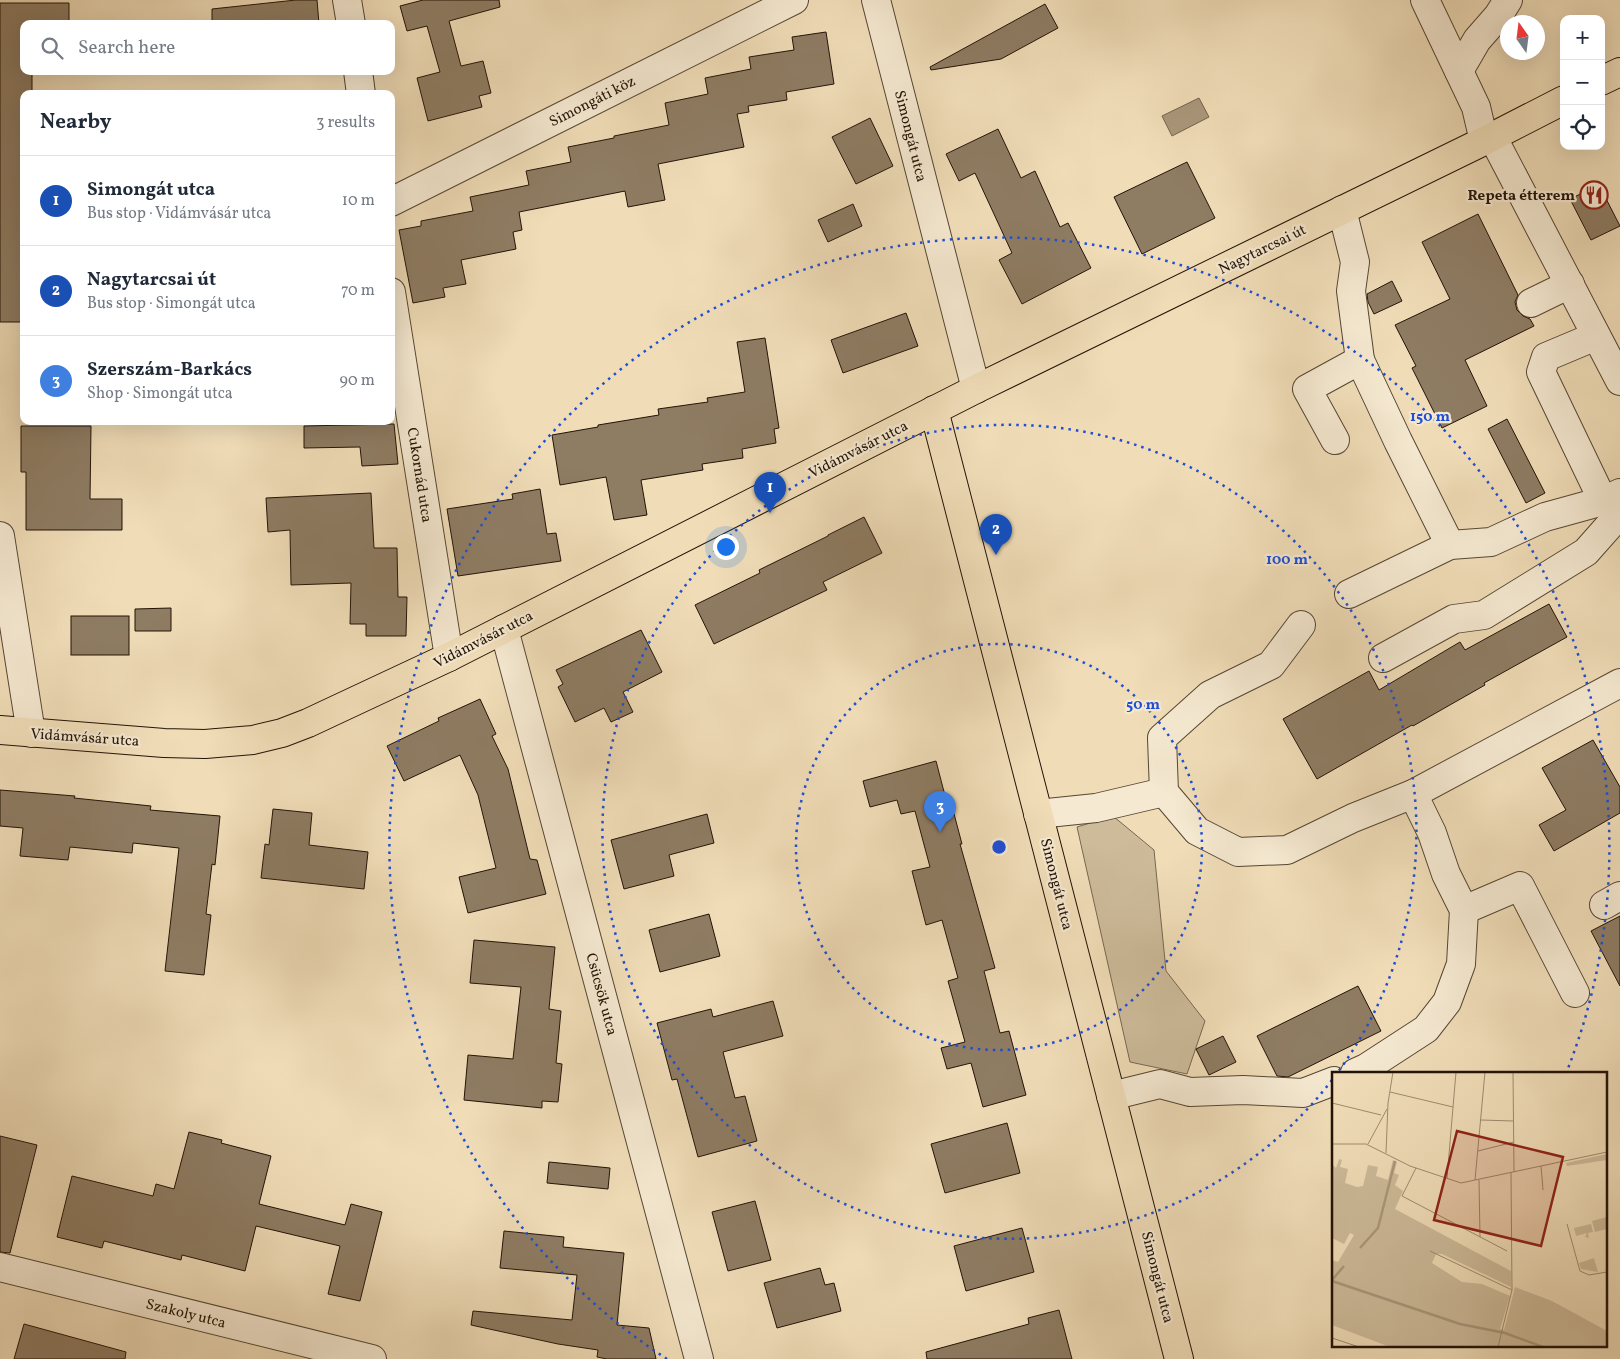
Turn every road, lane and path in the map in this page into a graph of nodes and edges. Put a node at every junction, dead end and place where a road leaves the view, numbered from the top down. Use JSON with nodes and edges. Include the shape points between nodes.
{"nodes":[{"id":1,"x":347,"y":0,"type":"edge"},
{"id":2,"x":794,"y":0,"type":"edge"},
{"id":3,"x":876,"y":0,"type":"edge"},
{"id":4,"x":1425,"y":0,"type":"edge"},
{"id":5,"x":1508,"y":0,"type":"edge"},
{"id":6,"x":350,"y":20,"type":"edge"},
{"id":7,"x":1460,"y":71,"type":"junction"},
{"id":8,"x":1620,"y":72,"type":"edge"},
{"id":9,"x":359,"y":75,"type":"edge"},
{"id":10,"x":1605,"y":79,"type":"edge"},
{"id":11,"x":360,"y":90,"type":"edge"},
{"id":12,"x":1560,"y":102,"type":"edge"},
{"id":13,"x":1488,"y":139,"type":"junction"},
{"id":14,"x":395,"y":200,"type":"edge"},
{"id":15,"x":1342,"y":210,"type":"junction"},
{"id":16,"x":1570,"y":284,"type":"junction"},
{"id":17,"x":1531,"y":303,"type":"dead end"},
{"id":18,"x":395,"y":317,"type":"edge"},
{"id":19,"x":1596,"y":336,"type":"junction"},
{"id":20,"x":1360,"y":360,"type":"junction"},
{"id":21,"x":1620,"y":381,"type":"edge"},
{"id":22,"x":976,"y":389,"type":"junction"},
{"id":23,"x":934,"y":410,"type":"junction"},
{"id":24,"x":1335,"y":440,"type":"dead end"},
{"id":25,"x":1614,"y":504,"type":"edge"},
{"id":26,"x":0,"y":536,"type":"edge"},
{"id":27,"x":1450,"y":545,"type":"junction"},
{"id":28,"x":1349,"y":594,"type":"dead end"},
{"id":29,"x":1301,"y":625,"type":"dead end"},
{"id":30,"x":504,"y":629,"type":"junction"},
{"id":31,"x":449,"y":657,"type":"junction"},
{"id":32,"x":1383,"y":658,"type":"dead end"},
{"id":33,"x":1620,"y":683,"type":"edge"},
{"id":34,"x":0,"y":730,"type":"edge"},
{"id":35,"x":31,"y":733,"type":"junction"},
{"id":36,"x":1164,"y":792,"type":"junction"},
{"id":37,"x":1413,"y":794,"type":"junction"},
{"id":38,"x":1038,"y":814,"type":"junction"},
{"id":39,"x":1464,"y":910,"type":"junction"},
{"id":40,"x":1575,"y":993,"type":"dead end"},
{"id":41,"x":1357,"y":1072,"type":"edge"},
{"id":42,"x":1332,"y":1082,"type":"edge"},
{"id":43,"x":1111,"y":1096,"type":"junction"},
{"id":44,"x":0,"y":1267,"type":"edge"},
{"id":45,"x":372,"y":1359,"type":"edge"},
{"id":46,"x":699,"y":1359,"type":"edge"},
{"id":47,"x":1179,"y":1359,"type":"edge"}],
"edges":[{"from":1,"to":6,"type":"street"},
{"from":2,"to":14,"type":"street","name":"Simongáti köz"},
{"from":3,"to":22,"type":"street","name":"Simongát utca"},
{"from":4,"to":7,"type":"street"},
{"from":5,"to":7,"type":"street","via":[[1477,40]]},
{"from":7,"to":13,"type":"street"},
{"from":8,"to":10,"type":"main road"},
{"from":9,"to":11,"type":"street"},
{"from":12,"to":13,"type":"main road","name":"Nagytarcsai út"},
{"from":13,"to":15,"type":"main road","name":"Nagytarcsai út"},
{"from":13,"to":16,"type":"street"},
{"from":15,"to":20,"type":"street","via":[[1355,262],[1351,291]]},
{"from":15,"to":22,"type":"main road","name":"Nagytarcsai út"},
{"from":16,"to":17,"type":"street"},
{"from":16,"to":19,"type":"street"},
{"from":18,"to":31,"type":"street","name":"Cukornád utca"},
{"from":19,"to":21,"type":"street"},
{"from":19,"to":25,"type":"street","via":[[1546,357],[1541,372]]},
{"from":20,"to":24,"type":"street","via":[[1307,389]]},
{"from":20,"to":27,"type":"street"},
{"from":22,"to":23,"type":"main road","name":"Nagytarcsai út"},
{"from":23,"to":30,"type":"main road","name":"Vidámvásár utca"},
{"from":23,"to":38,"type":"main road","name":"Simongát utca"},
{"from":25,"to":27,"type":"street","via":[[1545,516],[1491,542]]},
{"from":25,"to":32,"type":"street","via":[[1616,518],[1586,552],[1484,615],[1454,619]]},
{"from":26,"to":35,"type":"street"},
{"from":27,"to":28,"type":"street"},
{"from":29,"to":36,"type":"street","via":[[1271,665],[1210,696],[1162,738]]},
{"from":30,"to":31,"type":"main road","name":"Vidámvásár utca"},
{"from":30,"to":46,"type":"street","name":"Csücsök utca"},
{"from":31,"to":35,"type":"main road","name":"Vidámvásár utca","via":[[308,723],[253,740],[205,744]]},
{"from":33,"to":37,"type":"street"},
{"from":34,"to":35,"type":"main road","name":"Vidámvásár utca"},
{"from":36,"to":37,"type":"street","via":[[1197,831],[1238,852],[1287,850]]},
{"from":36,"to":38,"type":"street","via":[[1096,808]]},
{"from":37,"to":39,"type":"street"},
{"from":38,"to":43,"type":"main road","name":"Simongát utca"},
{"from":39,"to":40,"type":"street","via":[[1520,886]]},
{"from":39,"to":41,"type":"street","via":[[1461,964],[1447,1002],[1426,1029]]},
{"from":42,"to":43,"type":"street","via":[[1303,1093],[1190,1092],[1160,1084]]},
{"from":43,"to":47,"type":"main road","name":"Simongát utca"},
{"from":44,"to":45,"type":"street","name":"Szakoly utca"}]}
